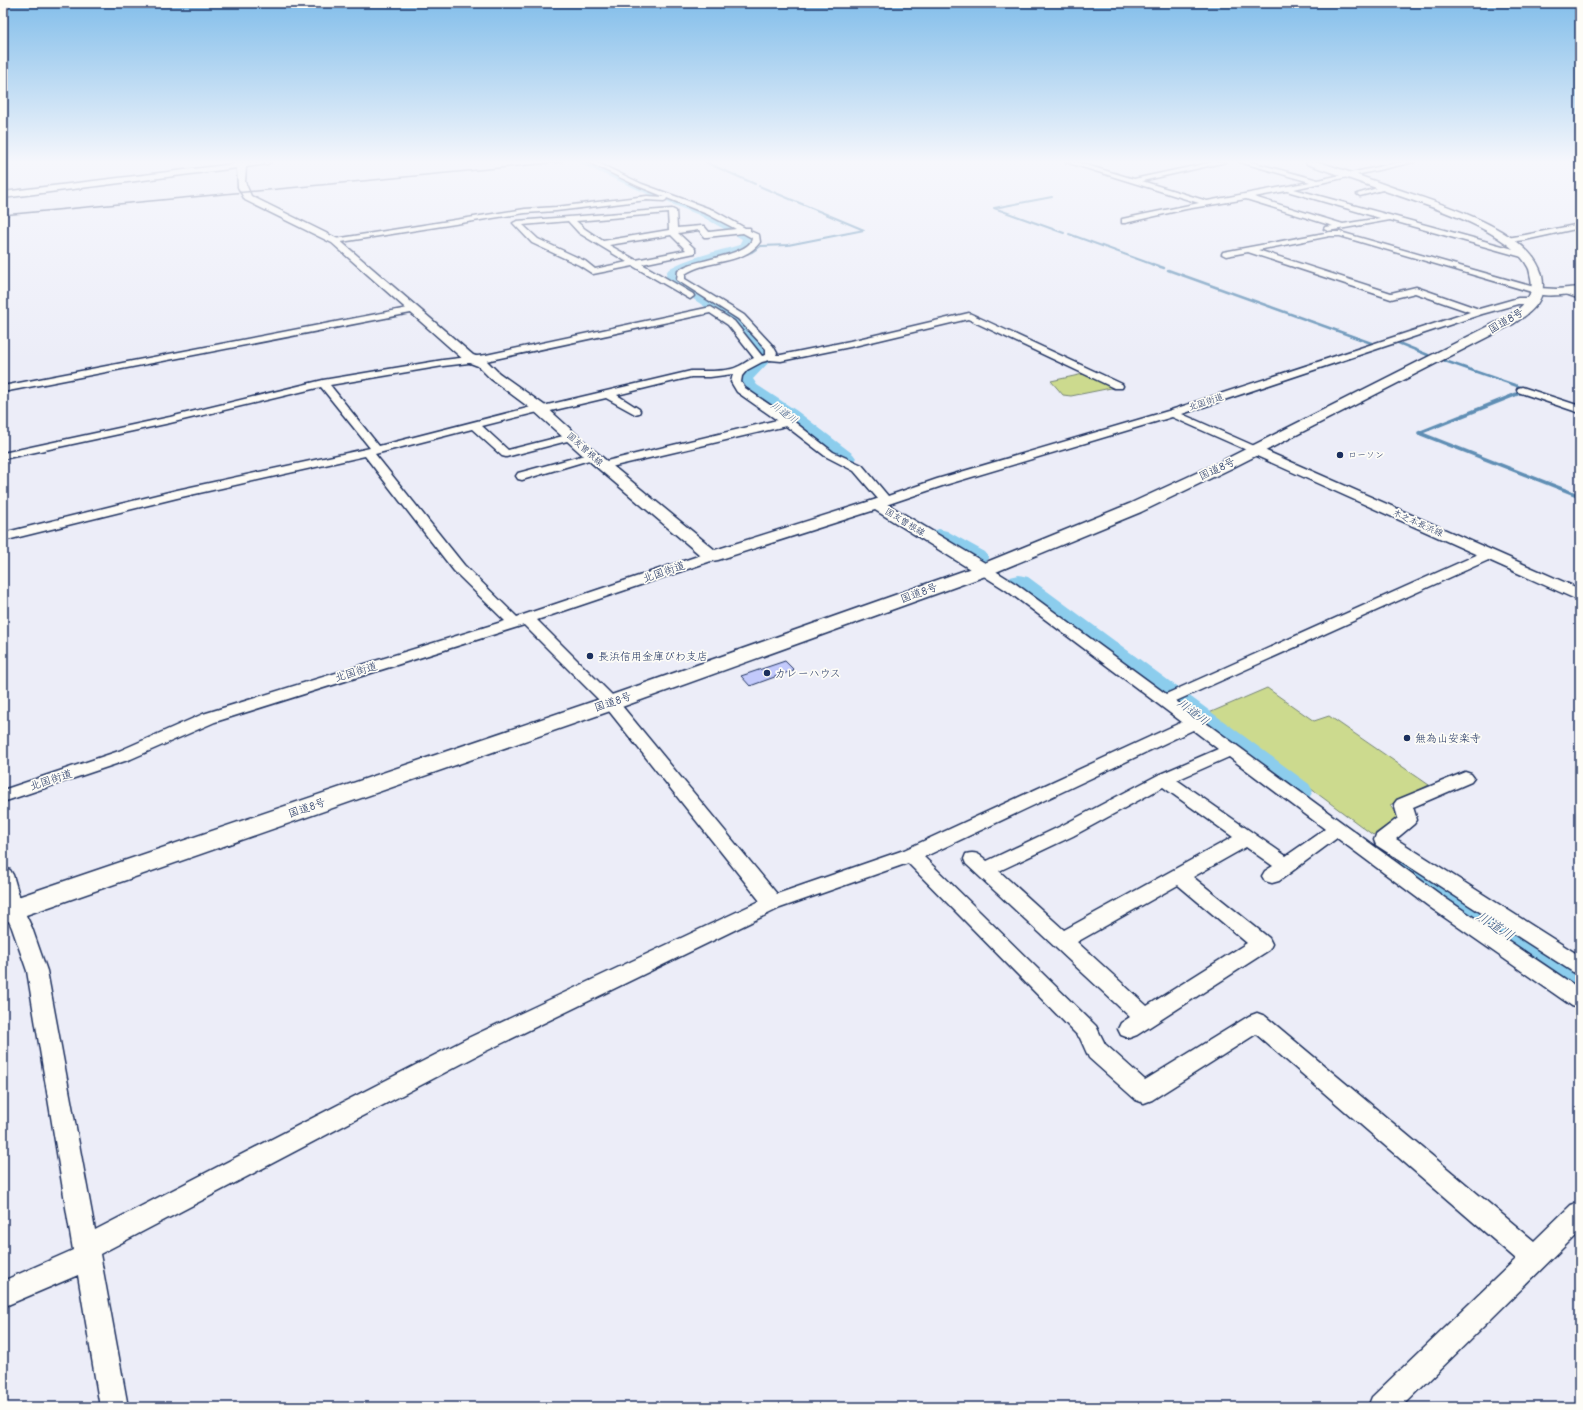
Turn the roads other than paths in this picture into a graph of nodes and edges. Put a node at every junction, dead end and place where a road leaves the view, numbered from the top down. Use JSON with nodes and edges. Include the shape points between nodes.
{"nodes":[{"id":1,"x":308,"y":228,"type":"edge"},
{"id":2,"x":419,"y":228,"type":"edge"},
{"id":3,"x":522,"y":228,"type":"edge"},
{"id":4,"x":579,"y":228,"type":"edge"},
{"id":5,"x":673,"y":228,"type":"edge"},
{"id":6,"x":691,"y":228,"type":"edge"},
{"id":7,"x":701,"y":228,"type":"edge"},
{"id":8,"x":732,"y":228,"type":"edge"},
{"id":9,"x":1334,"y":228,"type":"edge"},
{"id":10,"x":1425,"y":228,"type":"edge"},
{"id":11,"x":1487,"y":228,"type":"edge"},
{"id":12,"x":1564,"y":228,"type":"edge"},
{"id":13,"x":673,"y":232,"type":"junction"},
{"id":14,"x":741,"y":234,"type":"junction"},
{"id":15,"x":1334,"y":234,"type":"junction"},
{"id":16,"x":1508,"y":240,"type":"junction"},
{"id":17,"x":335,"y":241,"type":"junction"},
{"id":18,"x":602,"y":244,"type":"junction"},
{"id":19,"x":1487,"y":245,"type":"junction"},
{"id":20,"x":1248,"y":250,"type":"junction"},
{"id":21,"x":1226,"y":254,"type":"dead end"},
{"id":22,"x":1525,"y":255,"type":"junction"},
{"id":23,"x":635,"y":264,"type":"junction"},
{"id":24,"x":675,"y":267,"type":"dead end"},
{"id":25,"x":1574,"y":291,"type":"edge"},
{"id":26,"x":1536,"y":296,"type":"junction"},
{"id":27,"x":1580,"y":296,"type":"edge"},
{"id":28,"x":413,"y":310,"type":"junction"},
{"id":29,"x":711,"y":310,"type":"junction"},
{"id":30,"x":1479,"y":312,"type":"junction"},
{"id":31,"x":765,"y":358,"type":"junction"},
{"id":32,"x":475,"y":360,"type":"junction"},
{"id":33,"x":741,"y":370,"type":"junction"},
{"id":34,"x":323,"y":383,"type":"junction"},
{"id":35,"x":1118,"y":386,"type":"dead end"},
{"id":36,"x":3,"y":389,"type":"edge"},
{"id":37,"x":1522,"y":390,"type":"dead end"},
{"id":38,"x":608,"y":394,"type":"junction"},
{"id":39,"x":540,"y":409,"type":"junction"},
{"id":40,"x":1580,"y":410,"type":"edge"},
{"id":41,"x":635,"y":411,"type":"dead end"},
{"id":42,"x":1172,"y":413,"type":"junction"},
{"id":43,"x":788,"y":422,"type":"junction"},
{"id":44,"x":474,"y":425,"type":"junction"},
{"id":45,"x":571,"y":437,"type":"junction"},
{"id":46,"x":1256,"y":450,"type":"junction"},
{"id":47,"x":372,"y":451,"type":"junction"},
{"id":48,"x":3,"y":456,"type":"edge"},
{"id":49,"x":592,"y":456,"type":"junction"},
{"id":50,"x":602,"y":465,"type":"junction"},
{"id":51,"x":522,"y":476,"type":"dead end"},
{"id":52,"x":882,"y":502,"type":"junction"},
{"id":53,"x":3,"y":537,"type":"edge"},
{"id":54,"x":1488,"y":555,"type":"junction"},
{"id":55,"x":712,"y":556,"type":"junction"},
{"id":56,"x":984,"y":570,"type":"junction"},
{"id":57,"x":1580,"y":596,"type":"edge"},
{"id":58,"x":521,"y":621,"type":"junction"},
{"id":59,"x":1169,"y":699,"type":"junction"},
{"id":60,"x":611,"y":702,"type":"junction"},
{"id":61,"x":1193,"y":723,"type":"junction"},
{"id":62,"x":1230,"y":750,"type":"junction"},
{"id":63,"x":1465,"y":778,"type":"dead end"},
{"id":64,"x":1164,"y":779,"type":"junction"},
{"id":65,"x":3,"y":796,"type":"edge"},
{"id":66,"x":1337,"y":829,"type":"junction"},
{"id":67,"x":1247,"y":838,"type":"junction"},
{"id":68,"x":911,"y":855,"type":"junction"},
{"id":69,"x":1407,"y":855,"type":"junction"},
{"id":70,"x":1388,"y":866,"type":"junction"},
{"id":71,"x":3,"y":875,"type":"edge"},
{"id":72,"x":1179,"y":876,"type":"junction"},
{"id":73,"x":773,"y":903,"type":"junction"},
{"id":74,"x":8,"y":911,"type":"edge"},
{"id":75,"x":1062,"y":941,"type":"junction"},
{"id":76,"x":1580,"y":966,"type":"edge"},
{"id":77,"x":1580,"y":1000,"type":"edge"},
{"id":78,"x":1580,"y":1214,"type":"edge"},
{"id":79,"x":87,"y":1252,"type":"junction"},
{"id":80,"x":1535,"y":1258,"type":"junction"},
{"id":81,"x":3,"y":1294,"type":"edge"},
{"id":82,"x":114,"y":1407,"type":"edge"},
{"id":83,"x":1382,"y":1407,"type":"edge"}],
"edges":[{"from":1,"to":17,"type":"main road","name":"国友曽根線"},
{"from":2,"to":17,"type":"street"},
{"from":3,"to":23,"type":"street","via":[[534,241],[582,263],[593,272]]},
{"from":4,"to":18,"type":"street"},
{"from":5,"to":13,"type":"street"},
{"from":6,"to":13,"type":"street"},
{"from":7,"to":14,"type":"street","via":[[707,235]]},
{"from":8,"to":14,"type":"street"},
{"from":9,"to":15,"type":"street","via":[[1325,230]]},
{"from":10,"to":19,"type":"street"},
{"from":11,"to":16,"type":"highway"},
{"from":12,"to":16,"type":"street"},
{"from":13,"to":18,"type":"street"},
{"from":13,"to":23,"type":"street","via":[[692,251]]},
{"from":14,"to":24,"type":"street","via":[[739,246],[730,251]]},
{"from":14,"to":31,"type":"street","via":[[756,237],[752,247],[741,253],[690,267],[681,273],[680,277],[745,320],[770,348],[772,353]]},
{"from":15,"to":20,"type":"street"},
{"from":15,"to":26,"type":"street","via":[[1351,236]]},
{"from":16,"to":19,"type":"street"},
{"from":16,"to":22,"type":"highway"},
{"from":17,"to":28,"type":"main road","name":"国友曽根線"},
{"from":18,"to":23,"type":"street"},
{"from":19,"to":22,"type":"street"},
{"from":20,"to":21,"type":"street"},
{"from":20,"to":30,"type":"street","via":[[1391,296],[1416,290]]},
{"from":22,"to":26,"type":"highway","via":[[1534,266],[1539,280]]},
{"from":23,"to":29,"type":"street","via":[[665,275]]},
{"from":25,"to":26,"type":"main road"},
{"from":25,"to":27,"type":"street"},
{"from":26,"to":30,"type":"street","name":"北国街道"},
{"from":26,"to":46,"type":"highway","name":"国道8号","via":[[1525,311],[1509,320]]},
{"from":28,"to":32,"type":"main road","name":"国友曽根線","via":[[469,358]]},
{"from":28,"to":36,"type":"street"},
{"from":29,"to":31,"type":"street","via":[[731,323]]},
{"from":29,"to":32,"type":"street"},
{"from":30,"to":42,"type":"street","name":"北国街道"},
{"from":31,"to":33,"type":"street"},
{"from":31,"to":35,"type":"street","via":[[781,358],[850,344],[969,316]]},
{"from":32,"to":34,"type":"street"},
{"from":32,"to":39,"type":"main road","name":"国友曽根線"},
{"from":33,"to":38,"type":"street","via":[[691,374]]},
{"from":33,"to":43,"type":"street","via":[[736,379],[741,390]]},
{"from":34,"to":47,"type":"street"},
{"from":34,"to":48,"type":"street","via":[[170,420]]},
{"from":37,"to":40,"type":"street"},
{"from":38,"to":39,"type":"street"},
{"from":38,"to":41,"type":"street"},
{"from":39,"to":44,"type":"street"},
{"from":39,"to":45,"type":"main road","name":"国友曽根線"},
{"from":42,"to":46,"type":"street"},
{"from":42,"to":52,"type":"street","name":"北国街道"},
{"from":43,"to":50,"type":"street"},
{"from":43,"to":52,"type":"street","via":[[829,454],[858,468]]},
{"from":44,"to":45,"type":"street","via":[[506,454]]},
{"from":44,"to":47,"type":"street"},
{"from":45,"to":49,"type":"main road","name":"国友曽根線"},
{"from":46,"to":54,"type":"main road","name":"木之本長浜線"},
{"from":46,"to":56,"type":"highway","name":"国道8号","via":[[1135,508]]},
{"from":47,"to":53,"type":"street","via":[[169,496]]},
{"from":47,"to":58,"type":"street","via":[[427,529],[459,568]]},
{"from":49,"to":50,"type":"main road","name":"国友曽根線"},
{"from":49,"to":51,"type":"street"},
{"from":50,"to":55,"type":"main road","name":"国友曽根線"},
{"from":52,"to":55,"type":"main road","name":"国友曽根線"},
{"from":52,"to":56,"type":"main road","name":"国友曽根線"},
{"from":54,"to":57,"type":"main road","name":"木之本長浜線"},
{"from":54,"to":59,"type":"street"},
{"from":55,"to":58,"type":"street","name":"北国街道"},
{"from":56,"to":59,"type":"street"},
{"from":56,"to":60,"type":"highway","name":"国道8号"},
{"from":58,"to":60,"type":"street"},
{"from":58,"to":65,"type":"street","name":"北国街道","via":[[209,718],[125,755]]},
{"from":59,"to":61,"type":"street"},
{"from":60,"to":73,"type":"street"},
{"from":60,"to":74,"type":"highway","name":"国道8号"},
{"from":61,"to":62,"type":"street"},
{"from":61,"to":68,"type":"street"},
{"from":62,"to":64,"type":"street"},
{"from":62,"to":66,"type":"street"},
{"from":63,"to":69,"type":"street","via":[[1403,804],[1408,820],[1383,840]]},
{"from":64,"to":67,"type":"street"},
{"from":64,"to":75,"type":"street","via":[[1067,831],[979,864]]},
{"from":66,"to":67,"type":"street","via":[[1278,871]]},
{"from":66,"to":70,"type":"street"},
{"from":67,"to":72,"type":"street"},
{"from":68,"to":73,"type":"street"},
{"from":68,"to":80,"type":"street","via":[[1088,1032],[1097,1051],[1144,1093],[1257,1022]]},
{"from":69,"to":70,"type":"street"},
{"from":69,"to":76,"type":"street"},
{"from":70,"to":77,"type":"street"},
{"from":71,"to":74,"type":"street"},
{"from":72,"to":75,"type":"street"},
{"from":72,"to":75,"type":"street","via":[[1262,944],[1137,1024]]},
{"from":73,"to":79,"type":"street","via":[[476,1045]]},
{"from":74,"to":79,"type":"street","via":[[22,928],[37,971]]},
{"from":78,"to":80,"type":"street"},
{"from":79,"to":81,"type":"street"},
{"from":79,"to":82,"type":"street"},
{"from":80,"to":83,"type":"street"}]}
